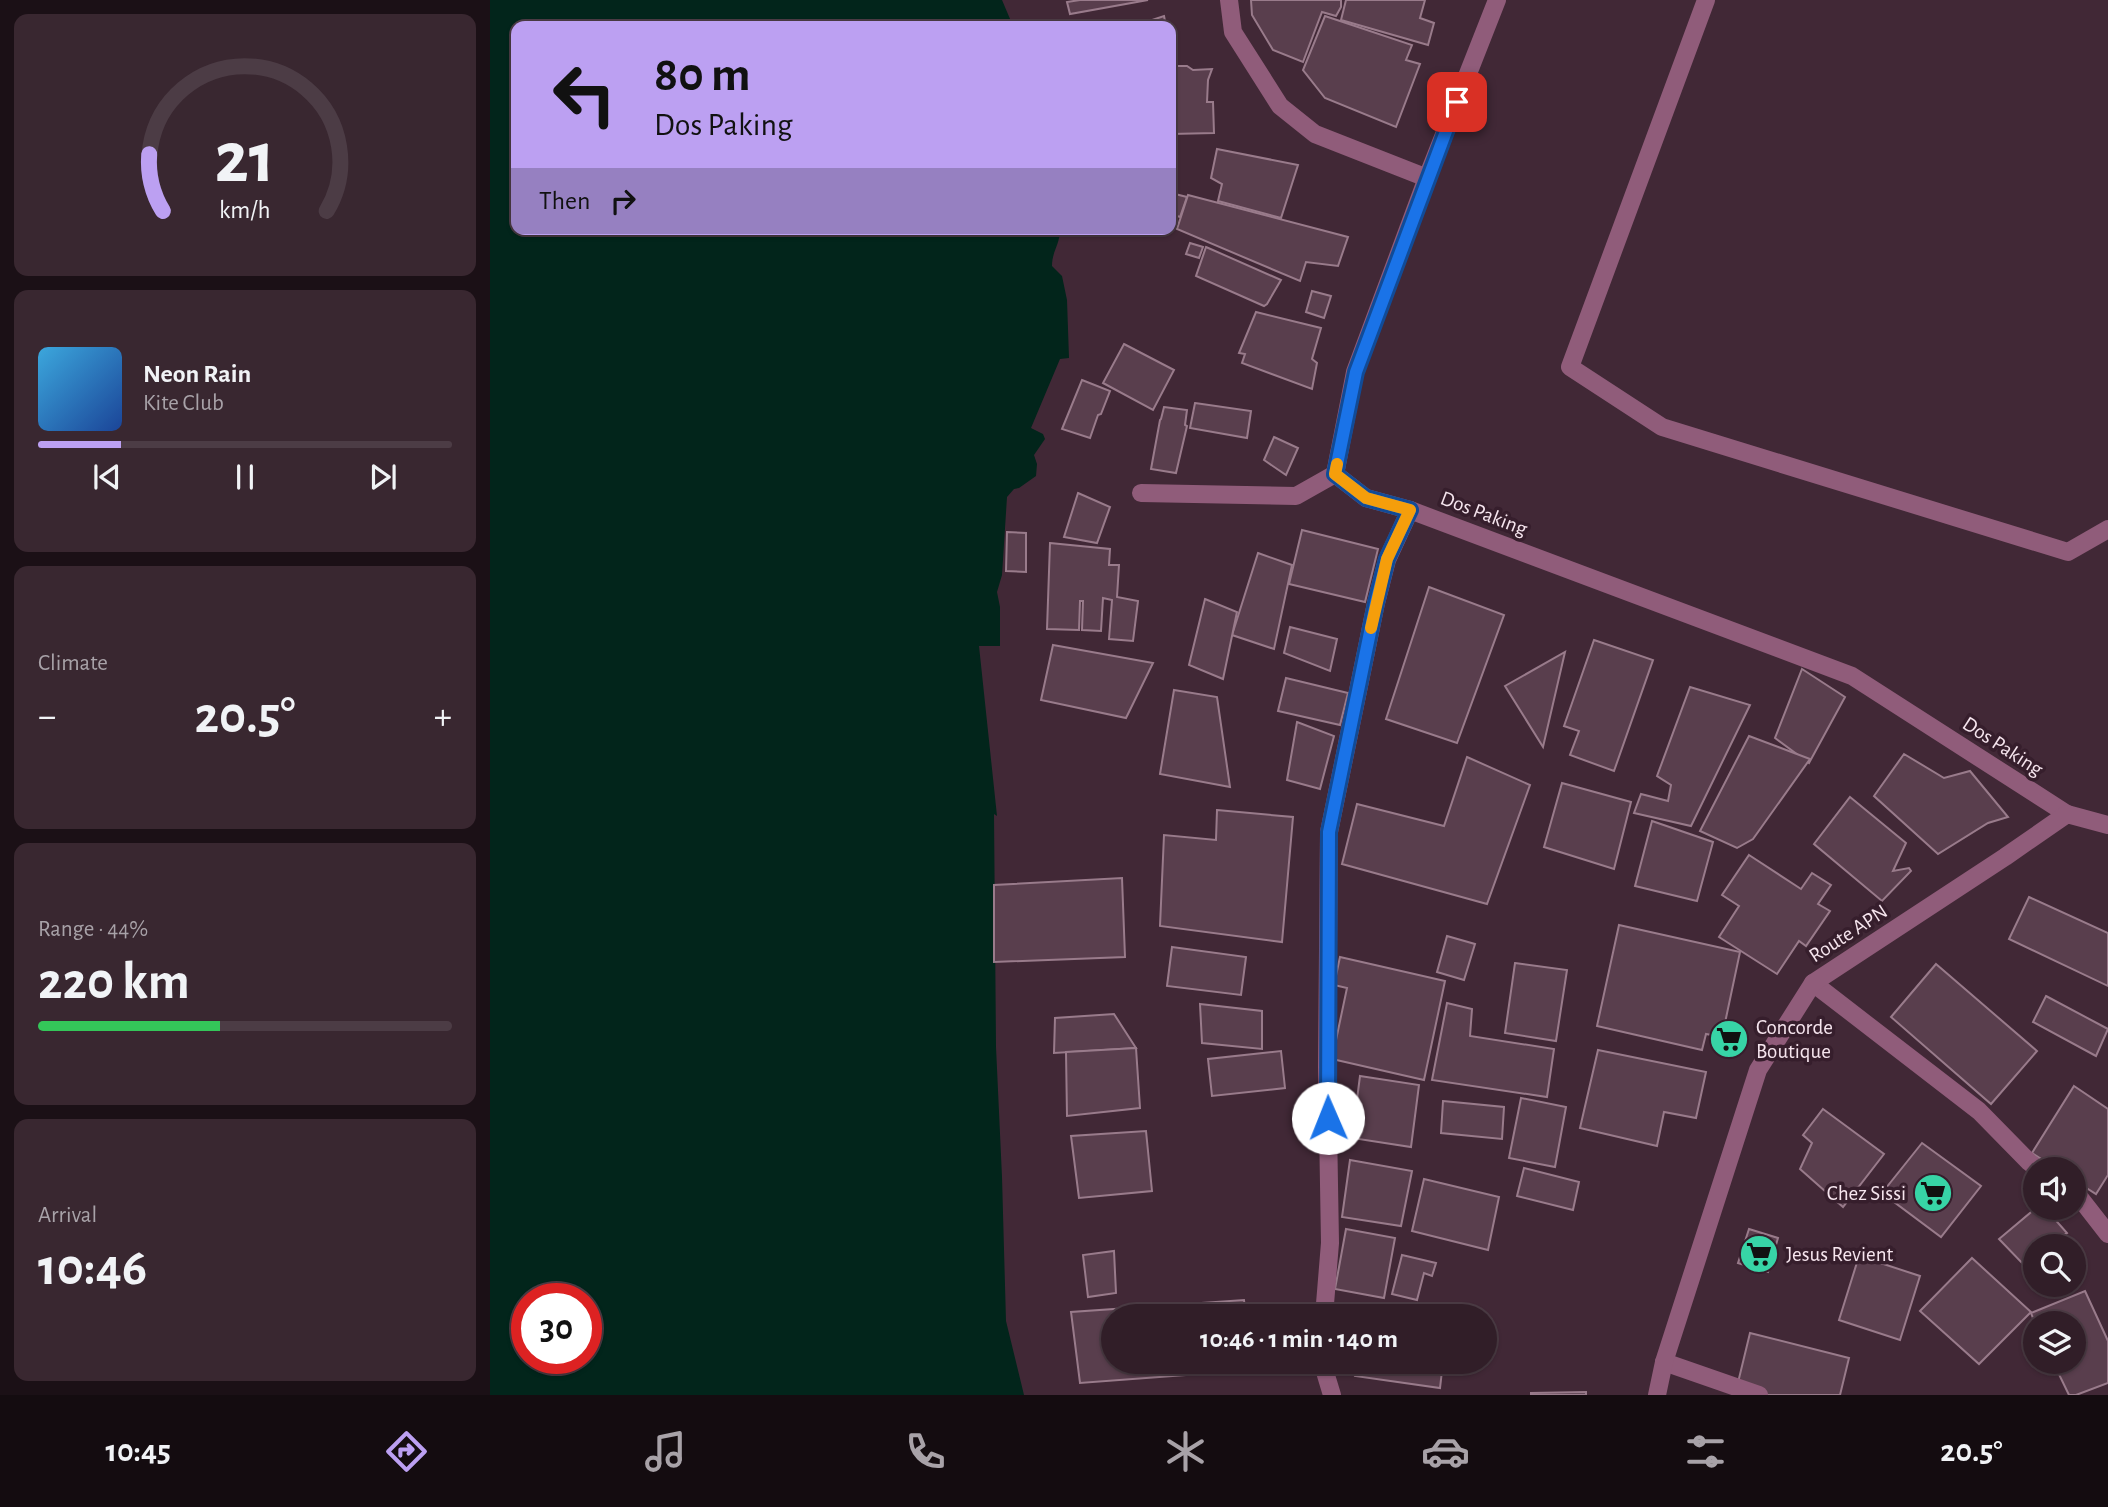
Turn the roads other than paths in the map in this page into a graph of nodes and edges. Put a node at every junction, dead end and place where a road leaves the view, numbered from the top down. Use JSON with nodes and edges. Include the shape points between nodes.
{"nodes":[{"id":1,"x":1229,"y":0,"type":"edge"},
{"id":2,"x":1497,"y":0,"type":"edge"},
{"id":3,"x":1706,"y":0,"type":"edge"},
{"id":4,"x":1427,"y":178,"type":"junction"},
{"id":5,"x":1335,"y":474,"type":"junction"},
{"id":6,"x":1141,"y":493,"type":"dead end"},
{"id":7,"x":1410,"y":510,"type":"junction"},
{"id":8,"x":2108,"y":529,"type":"edge"},
{"id":9,"x":2067,"y":814,"type":"junction"},
{"id":10,"x":2108,"y":825,"type":"edge"},
{"id":11,"x":1813,"y":983,"type":"junction"},
{"id":12,"x":2024,"y":1157,"type":"edge"},
{"id":13,"x":2086,"y":1206,"type":"edge"},
{"id":14,"x":2108,"y":1234,"type":"edge"},
{"id":15,"x":1325,"y":1304,"type":"edge"},
{"id":16,"x":1664,"y":1362,"type":"junction"},
{"id":17,"x":1326,"y":1374,"type":"edge"},
{"id":18,"x":1332,"y":1395,"type":"edge"},
{"id":19,"x":1657,"y":1395,"type":"edge"},
{"id":20,"x":1759,"y":1395,"type":"edge"}],
"edges":[{"from":1,"to":4,"type":"street","via":[[1233,32],[1280,106],[1315,134]]},
{"from":2,"to":4,"type":"street"},
{"from":3,"to":8,"type":"street","via":[[1570,367],[1662,427],[2068,552]]},
{"from":4,"to":5,"type":"street","via":[[1356,372]]},
{"from":5,"to":6,"type":"street","via":[[1296,496]]},
{"from":5,"to":7,"type":"street","name":"Dos Paking","via":[[1366,498]]},
{"from":7,"to":9,"type":"street","name":"Dos Paking","via":[[1852,676]]},
{"from":7,"to":15,"type":"street","via":[[1387,559],[1329,832],[1330,1243]]},
{"from":9,"to":10,"type":"street"},
{"from":9,"to":11,"type":"street","name":"Route APN"},
{"from":11,"to":12,"type":"street","via":[[1979,1111]]},
{"from":11,"to":16,"type":"street","name":"Route APN","via":[[1758,1070]]},
{"from":13,"to":14,"type":"street"},
{"from":16,"to":19,"type":"street","name":"Route APN"},
{"from":16,"to":20,"type":"street"},
{"from":17,"to":18,"type":"street"}]}
